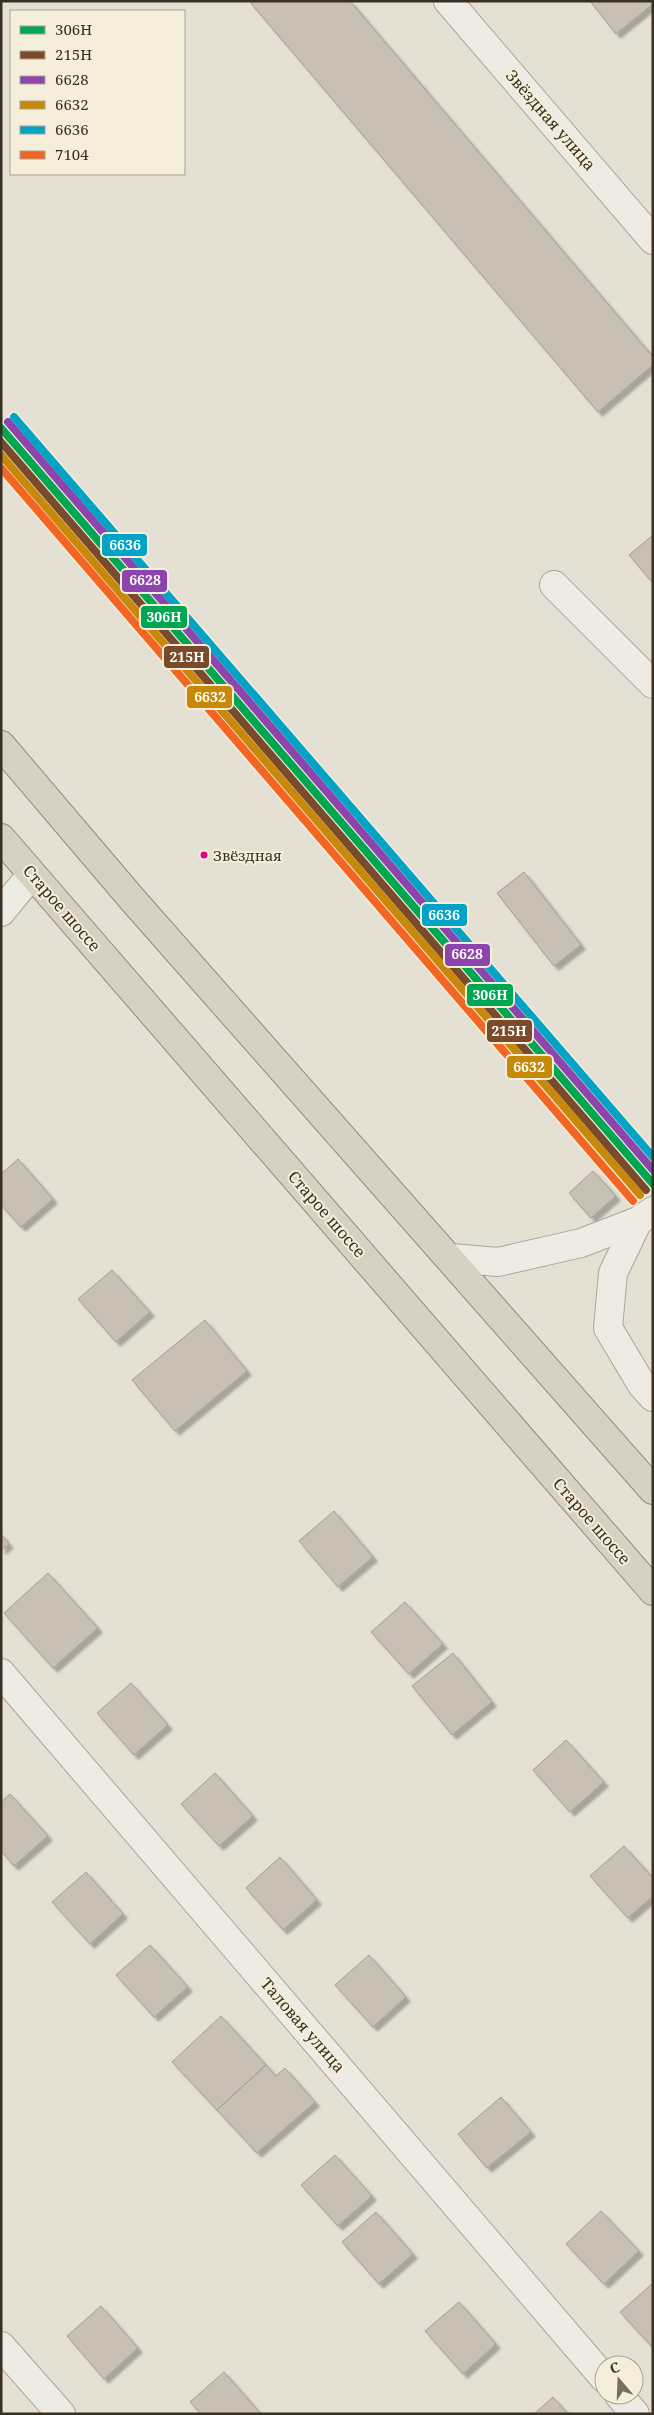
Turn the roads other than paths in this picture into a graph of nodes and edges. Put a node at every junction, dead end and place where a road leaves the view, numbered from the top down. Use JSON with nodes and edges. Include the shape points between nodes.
{"nodes":[{"id":1,"x":448,"y":1,"type":"edge"},
{"id":2,"x":653,"y":240,"type":"edge"},
{"id":3,"x":554,"y":585,"type":"dead end"},
{"id":4,"x":653,"y":684,"type":"edge"},
{"id":5,"x":1,"y":745,"type":"edge"},
{"id":6,"x":1,"y":838,"type":"edge"},
{"id":7,"x":32,"y":874,"type":"junction"},
{"id":8,"x":1,"y":912,"type":"edge"},
{"id":9,"x":646,"y":1216,"type":"edge"},
{"id":10,"x":450,"y":1258,"type":"junction"},
{"id":11,"x":653,"y":1398,"type":"edge"},
{"id":12,"x":653,"y":1490,"type":"edge"},
{"id":13,"x":653,"y":1591,"type":"edge"},
{"id":14,"x":1,"y":1673,"type":"edge"},
{"id":15,"x":1,"y":2346,"type":"edge"},
{"id":16,"x":594,"y":2366,"type":"edge"},
{"id":17,"x":61,"y":2414,"type":"edge"}],
"edges":[{"from":1,"to":2,"type":"street","name":"Звёздная улица"},
{"from":3,"to":4,"type":"street"},
{"from":5,"to":10,"type":"highway"},
{"from":6,"to":7,"type":"highway","name":"Старое шоссе"},
{"from":7,"to":8,"type":"street"},
{"from":7,"to":13,"type":"highway","name":"Старое шоссе"},
{"from":9,"to":10,"type":"street","via":[[580,1243],[498,1262]]},
{"from":9,"to":11,"type":"street","via":[[613,1273],[608,1328]]},
{"from":10,"to":12,"type":"highway"},
{"from":14,"to":16,"type":"street","name":"Таловая улица"},
{"from":15,"to":17,"type":"street"}]}
